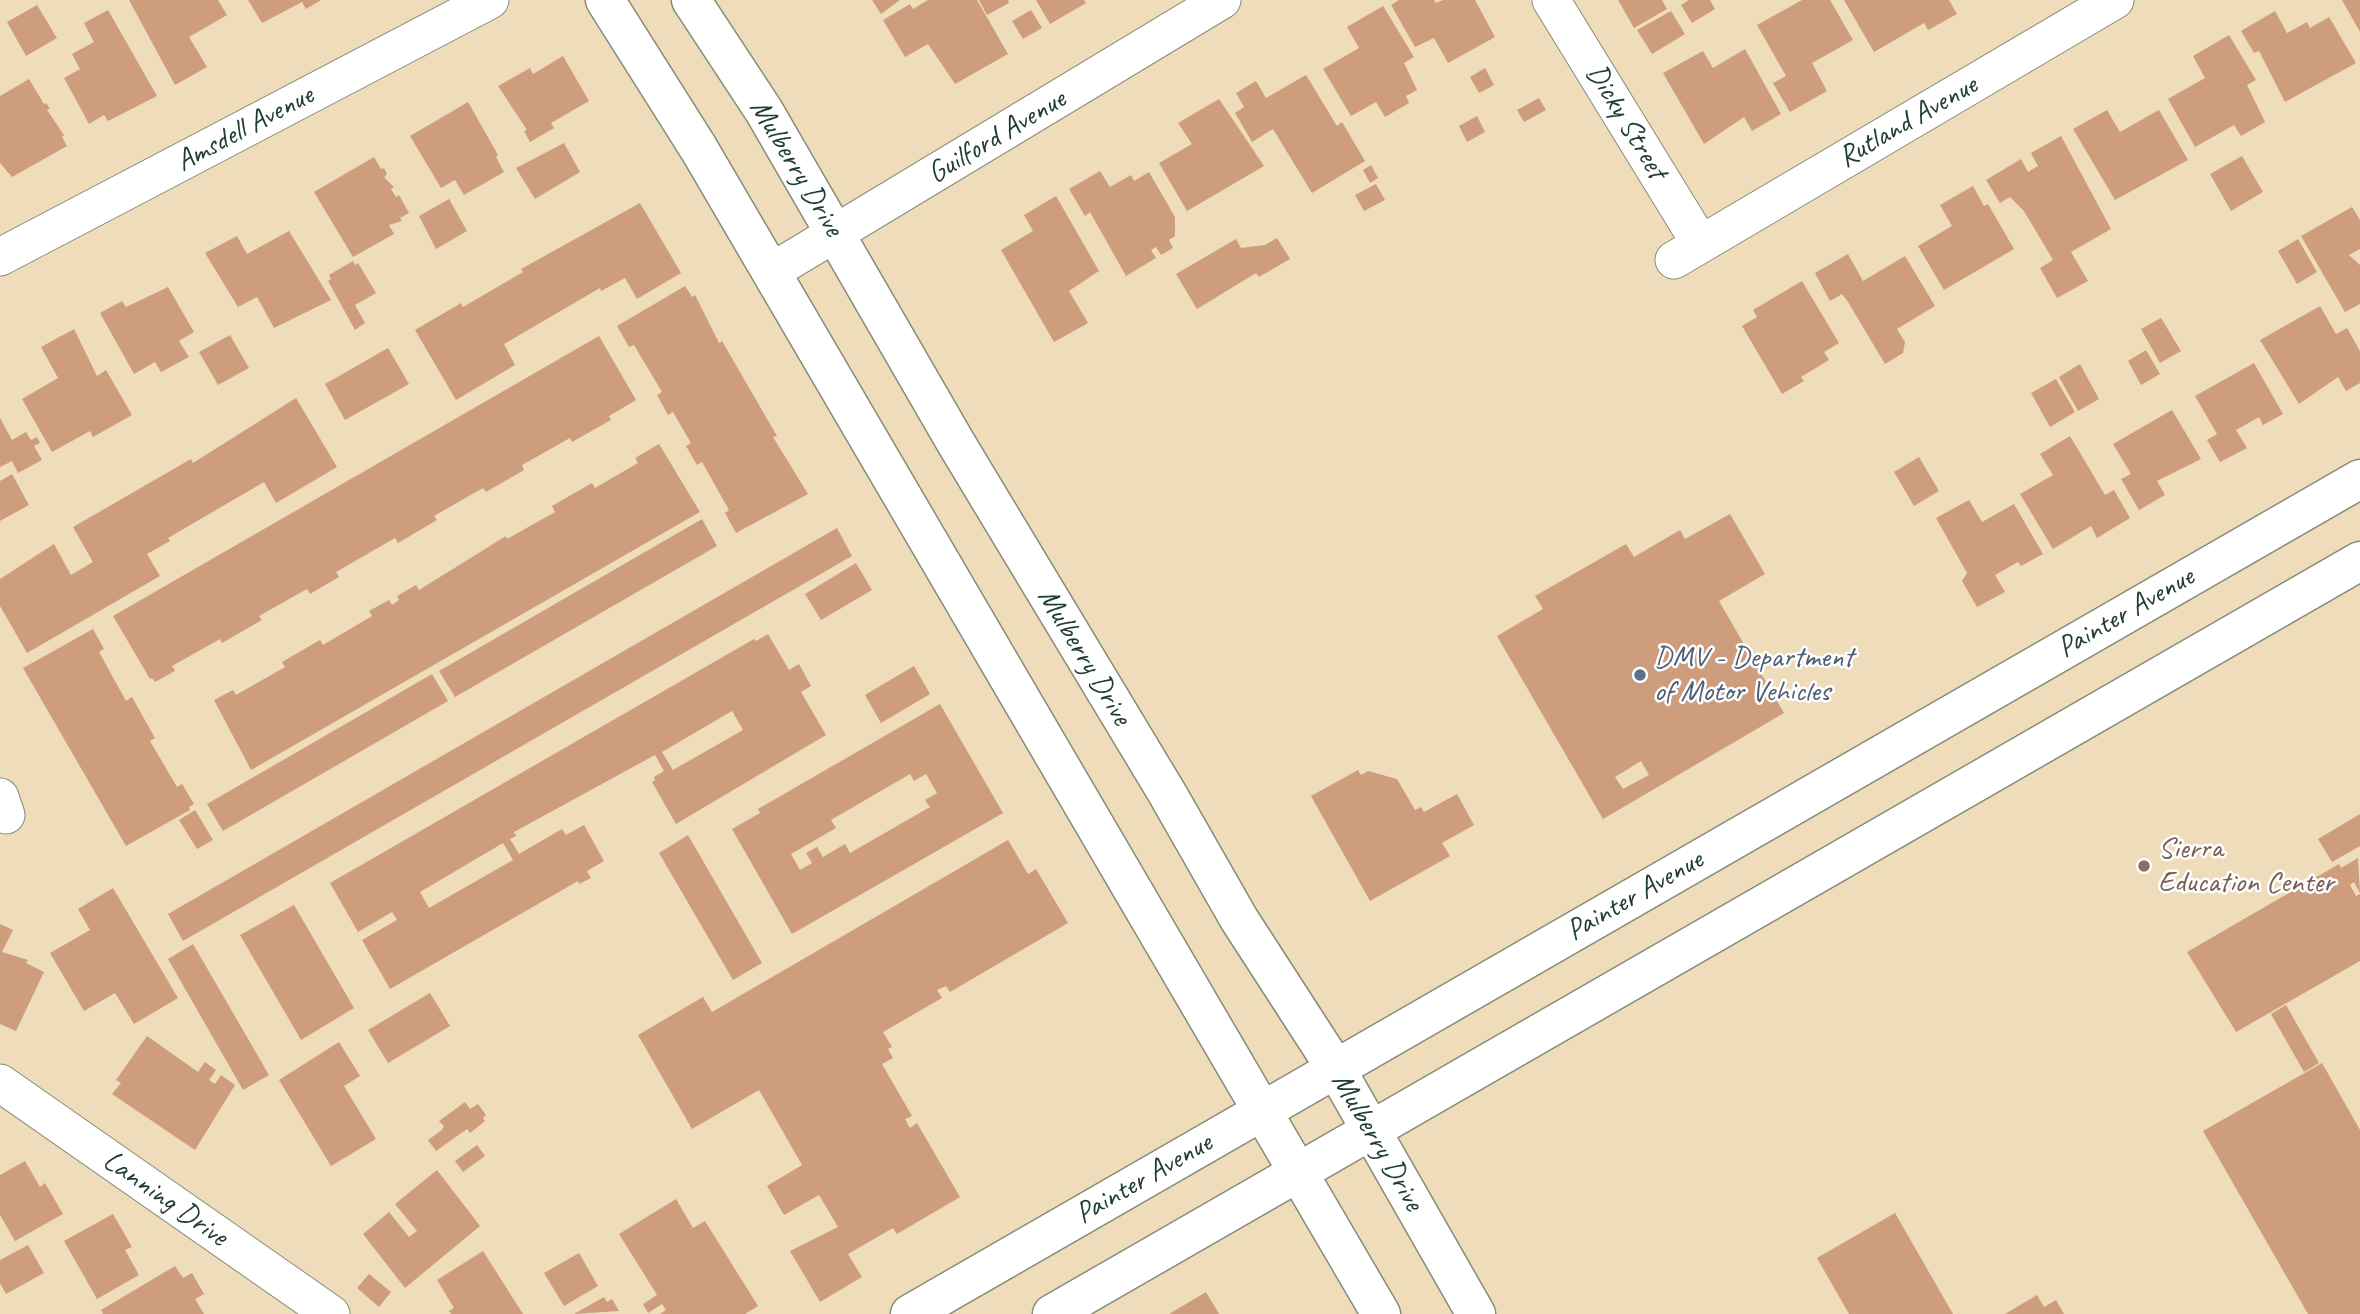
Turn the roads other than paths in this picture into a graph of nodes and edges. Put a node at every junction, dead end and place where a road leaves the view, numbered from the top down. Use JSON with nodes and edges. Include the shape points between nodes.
{"nodes":[{"id":1,"x":489,"y":0,"type":"edge"},
{"id":2,"x":605,"y":0,"type":"edge"},
{"id":3,"x":691,"y":0,"type":"edge"},
{"id":4,"x":1222,"y":0,"type":"edge"},
{"id":5,"x":1551,"y":0,"type":"edge"},
{"id":6,"x":2115,"y":0,"type":"edge"},
{"id":7,"x":836,"y":235,"type":"junction"},
{"id":8,"x":1687,"y":251,"type":"joint"},
{"id":9,"x":0,"y":257,"type":"edge"},
{"id":10,"x":771,"y":272,"type":"junction"},
{"id":11,"x":2360,"y":479,"type":"edge"},
{"id":12,"x":2360,"y":561,"type":"edge"},
{"id":13,"x":1336,"y":1069,"type":"junction"},
{"id":14,"x":0,"y":1083,"type":"edge"},
{"id":15,"x":1262,"y":1111,"type":"junction"},
{"id":16,"x":1371,"y":1130,"type":"junction"},
{"id":17,"x":1298,"y":1172,"type":"junction"},
{"id":18,"x":331,"y":1314,"type":"edge"},
{"id":19,"x":910,"y":1314,"type":"edge"},
{"id":20,"x":1052,"y":1314,"type":"edge"},
{"id":21,"x":1381,"y":1314,"type":"edge"},
{"id":22,"x":1476,"y":1314,"type":"edge"}],
"edges":[{"from":1,"to":9,"type":"street","name":"Amsdell Avenue"},
{"from":2,"to":10,"type":"main road"},
{"from":3,"to":7,"type":"main road","name":"Mulberry Drive","via":[[764,111]]},
{"from":4,"to":7,"type":"street","name":"Guilford Avenue"},
{"from":5,"to":8,"type":"street","name":"Dicky Street"},
{"from":6,"to":8,"type":"street","name":"Rutland Avenue"},
{"from":7,"to":10,"type":"street","name":"Guilford Avenue"},
{"from":7,"to":13,"type":"main road","name":"Mulberry Drive","via":[[1239,919]]},
{"from":10,"to":15,"type":"main road"},
{"from":11,"to":13,"type":"main road","name":"Painter Avenue"},
{"from":12,"to":16,"type":"main road"},
{"from":13,"to":15,"type":"main road","name":"Painter Avenue"},
{"from":13,"to":16,"type":"main road","name":"Mulberry Drive"},
{"from":14,"to":18,"type":"street","name":"Lanning Drive"},
{"from":15,"to":17,"type":"main road"},
{"from":15,"to":19,"type":"main road","name":"Painter Avenue"},
{"from":16,"to":17,"type":"main road"},
{"from":16,"to":22,"type":"main road","name":"Mulberry Drive"},
{"from":17,"to":20,"type":"main road"},
{"from":17,"to":21,"type":"main road"}]}
